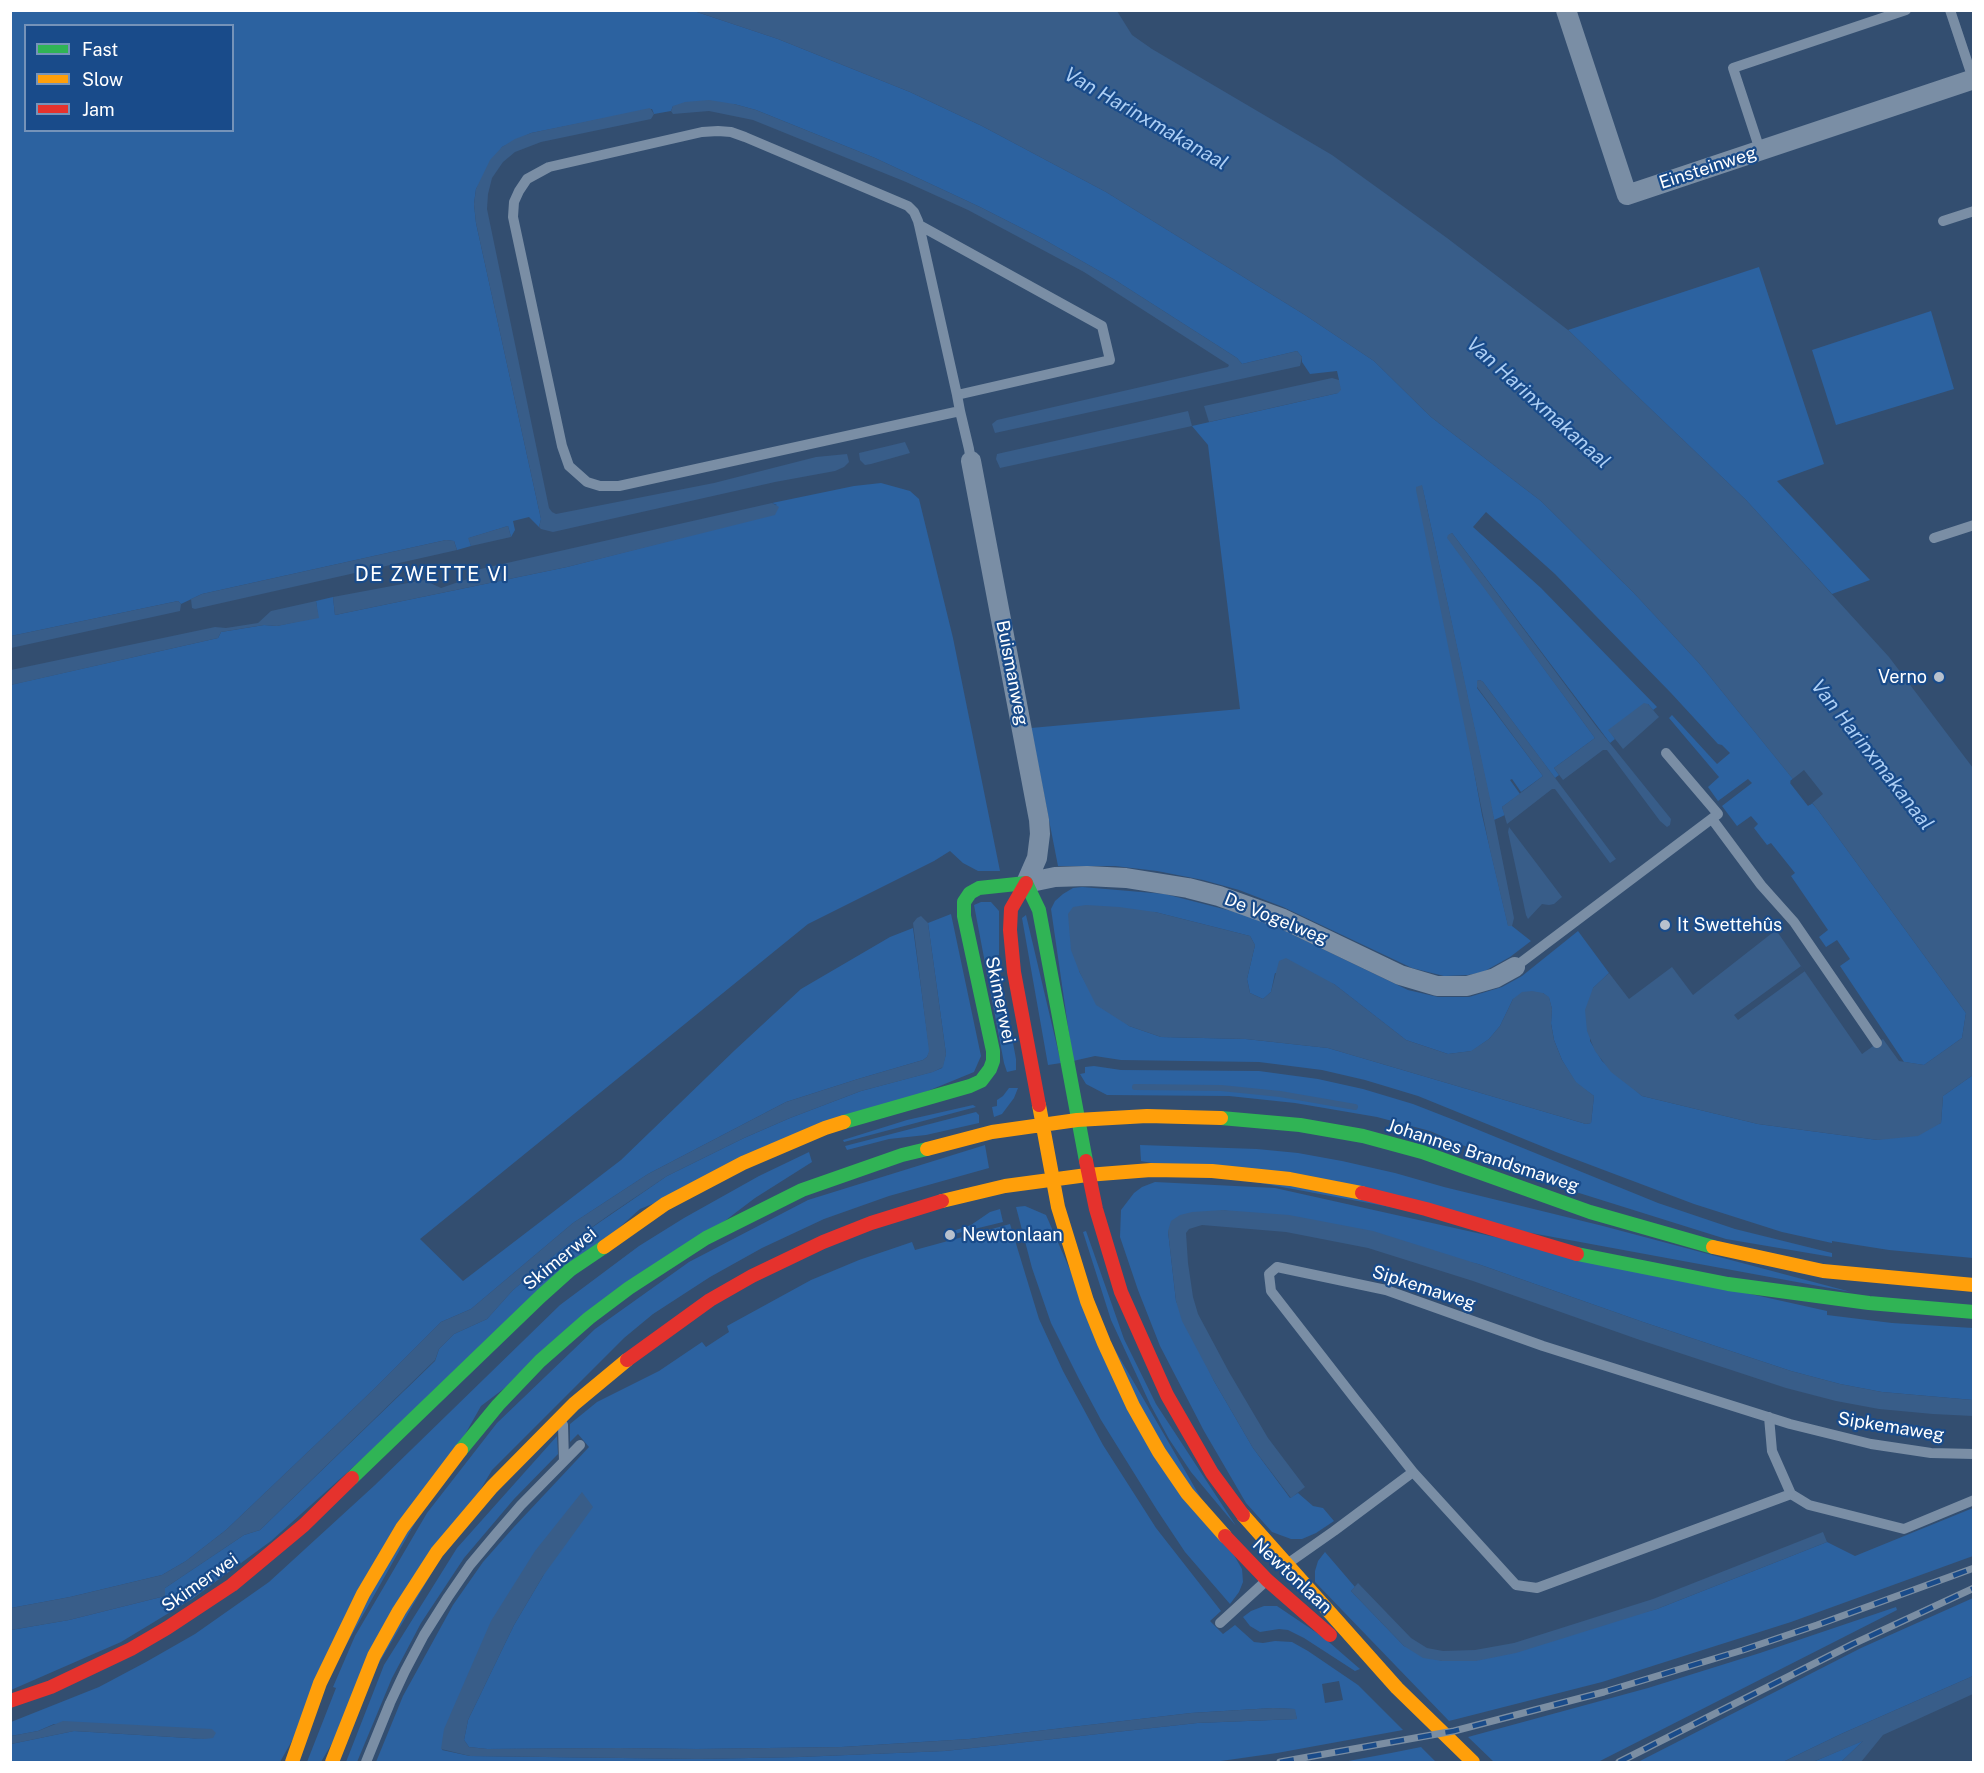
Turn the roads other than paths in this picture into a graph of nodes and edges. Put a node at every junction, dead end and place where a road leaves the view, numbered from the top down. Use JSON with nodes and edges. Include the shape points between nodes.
{"nodes":[{"id":1,"x":1566,"y":10,"type":"edge"},
{"id":2,"x":1906,"y":10,"type":"edge"},
{"id":3,"x":1950,"y":10,"type":"edge"},
{"id":4,"x":1973,"y":79,"type":"edge"},
{"id":5,"x":1760,"y":150,"type":"junction"},
{"id":6,"x":1974,"y":211,"type":"edge"},
{"id":7,"x":1943,"y":221,"type":"dead end"},
{"id":8,"x":919,"y":225,"type":"junction"},
{"id":9,"x":957,"y":394,"type":"junction"},
{"id":10,"x":960,"y":411,"type":"junction"},
{"id":11,"x":971,"y":461,"type":"joint"},
{"id":12,"x":1974,"y":525,"type":"edge"},
{"id":13,"x":1934,"y":538,"type":"dead end"},
{"id":14,"x":1666,"y":753,"type":"dead end"},
{"id":15,"x":1712,"y":819,"type":"junction"},
{"id":16,"x":1026,"y":883,"type":"junction"},
{"id":17,"x":1515,"y":967,"type":"joint"},
{"id":18,"x":1877,"y":1043,"type":"dead end"},
{"id":19,"x":1077,"y":1120,"type":"junction"},
{"id":20,"x":1042,"y":1124,"type":"junction"},
{"id":21,"x":1087,"y":1175,"type":"junction"},
{"id":22,"x":1052,"y":1179,"type":"junction"},
{"id":23,"x":1974,"y":1285,"type":"edge"},
{"id":24,"x":1974,"y":1312,"type":"edge"},
{"id":25,"x":563,"y":1416,"type":"junction"},
{"id":26,"x":1769,"y":1417,"type":"junction"},
{"id":27,"x":580,"y":1445,"type":"dead end"},
{"id":28,"x":1974,"y":1454,"type":"edge"},
{"id":29,"x":564,"y":1461,"type":"junction"},
{"id":30,"x":1413,"y":1472,"type":"junction"},
{"id":31,"x":1791,"y":1494,"type":"junction"},
{"id":32,"x":1974,"y":1500,"type":"edge"},
{"id":33,"x":1276,"y":1572,"type":"junction"},
{"id":34,"x":1220,"y":1623,"type":"dead end"},
{"id":35,"x":1397,"y":1688,"type":"junction"},
{"id":36,"x":10,"y":1701,"type":"edge"},
{"id":37,"x":292,"y":1762,"type":"edge"},
{"id":38,"x":332,"y":1762,"type":"edge"},
{"id":39,"x":366,"y":1762,"type":"edge"},
{"id":40,"x":1473,"y":1762,"type":"edge"}],
"edges":[{"from":1,"to":5,"type":"street","name":"Einsteinweg","via":[[1627,195]]},
{"from":2,"to":5,"type":"lane","via":[[1733,68]]},
{"from":3,"to":4,"type":"lane"},
{"from":4,"to":5,"type":"street","name":"Einsteinweg"},
{"from":6,"to":7,"type":"lane"},
{"from":8,"to":9,"type":"lane"},
{"from":8,"to":9,"type":"lane","via":[[1102,326],[1110,360]]},
{"from":8,"to":10,"type":"lane","via":[[915,212],[899,201],[745,137],[717,131],[549,167],[527,179],[514,202],[513,217],[562,446],[569,466],[587,482],[619,486]]},
{"from":9,"to":10,"type":"lane"},
{"from":10,"to":11,"type":"lane"},
{"from":11,"to":16,"type":"street","name":"Buismanweg","via":[[1039,820],[1037,858]]},
{"from":12,"to":13,"type":"lane"},
{"from":14,"to":15,"type":"lane","via":[[1718,814]]},
{"from":15,"to":17,"type":"lane"},
{"from":15,"to":18,"type":"lane","via":[[1794,922]]},
{"from":16,"to":17,"type":"street","name":"De Vogelweg","via":[[1055,877],[1126,878],[1219,896],[1283,919],[1400,975],[1437,986],[1474,984]]},
{"from":16,"to":19,"type":"main road","via":[[1039,910]]},
{"from":16,"to":20,"type":"main road","name":"Buismanweg","via":[[1011,909],[1010,930]]},
{"from":16,"to":36,"type":"main road","name":"Skimerwei","via":[[979,888],[964,902],[993,1051],[990,1070],[981,1081],[825,1128],[743,1163],[665,1204],[579,1264],[541,1296],[304,1525],[232,1585],[131,1649],[51,1687]]},
{"from":19,"to":20,"type":"main road","name":"Johannes Brandsmaweg"},
{"from":19,"to":21,"type":"main road","name":"Newtonlaan"},
{"from":19,"to":23,"type":"main road","name":"Johannes Brandsmaweg","via":[[1146,1116],[1230,1118],[1353,1134],[1422,1152],[1590,1212],[1717,1248],[1823,1271]]},
{"from":20,"to":22,"type":"main road","name":"Newtonlaan"},
{"from":20,"to":37,"type":"main road","name":"Johannes Brandsmaweg","via":[[902,1155],[802,1190],[706,1238],[589,1318],[498,1405],[402,1528],[339,1642]]},
{"from":21,"to":22,"type":"main road"},
{"from":21,"to":24,"type":"main road","via":[[1212,1171],[1290,1179],[1359,1192],[1569,1252],[1641,1268],[1817,1297]]},
{"from":21,"to":33,"type":"main road","name":"Newtonlaan","via":[[1121,1292],[1167,1395]]},
{"from":22,"to":25,"type":"main road","via":[[920,1207],[823,1242],[774,1265],[710,1300],[647,1344]]},
{"from":22,"to":33,"type":"main road","name":"Newtonlaan","via":[[1062,1225],[1087,1301],[1133,1406],[1159,1452],[1204,1514]]},
{"from":25,"to":29,"type":"lane"},
{"from":25,"to":38,"type":"main road","via":[[492,1487],[437,1552],[374,1656]]},
{"from":26,"to":28,"type":"lane","name":"Sipkemaweg","via":[[1871,1444],[1931,1453]]},
{"from":26,"to":30,"type":"lane","name":"Sipkemaweg","via":[[1543,1346],[1386,1290],[1276,1267],[1269,1274],[1271,1291]]},
{"from":26,"to":31,"type":"lane","via":[[1772,1450]]},
{"from":27,"to":29,"type":"lane"},
{"from":29,"to":39,"type":"lane","via":[[520,1505],[448,1597],[405,1671]]},
{"from":30,"to":31,"type":"lane","name":"Sipkemaweg","via":[[1516,1585],[1537,1588]]},
{"from":30,"to":33,"type":"lane"},
{"from":31,"to":32,"type":"lane","via":[[1809,1505],[1904,1529]]},
{"from":33,"to":34,"type":"lane"},
{"from":33,"to":35,"type":"main road","name":"Newtonlaan"},
{"from":33,"to":35,"type":"main road","name":"Newtonlaan","via":[[1321,1628]]},
{"from":35,"to":40,"type":"main road","name":"Newtonlaan"}]}
